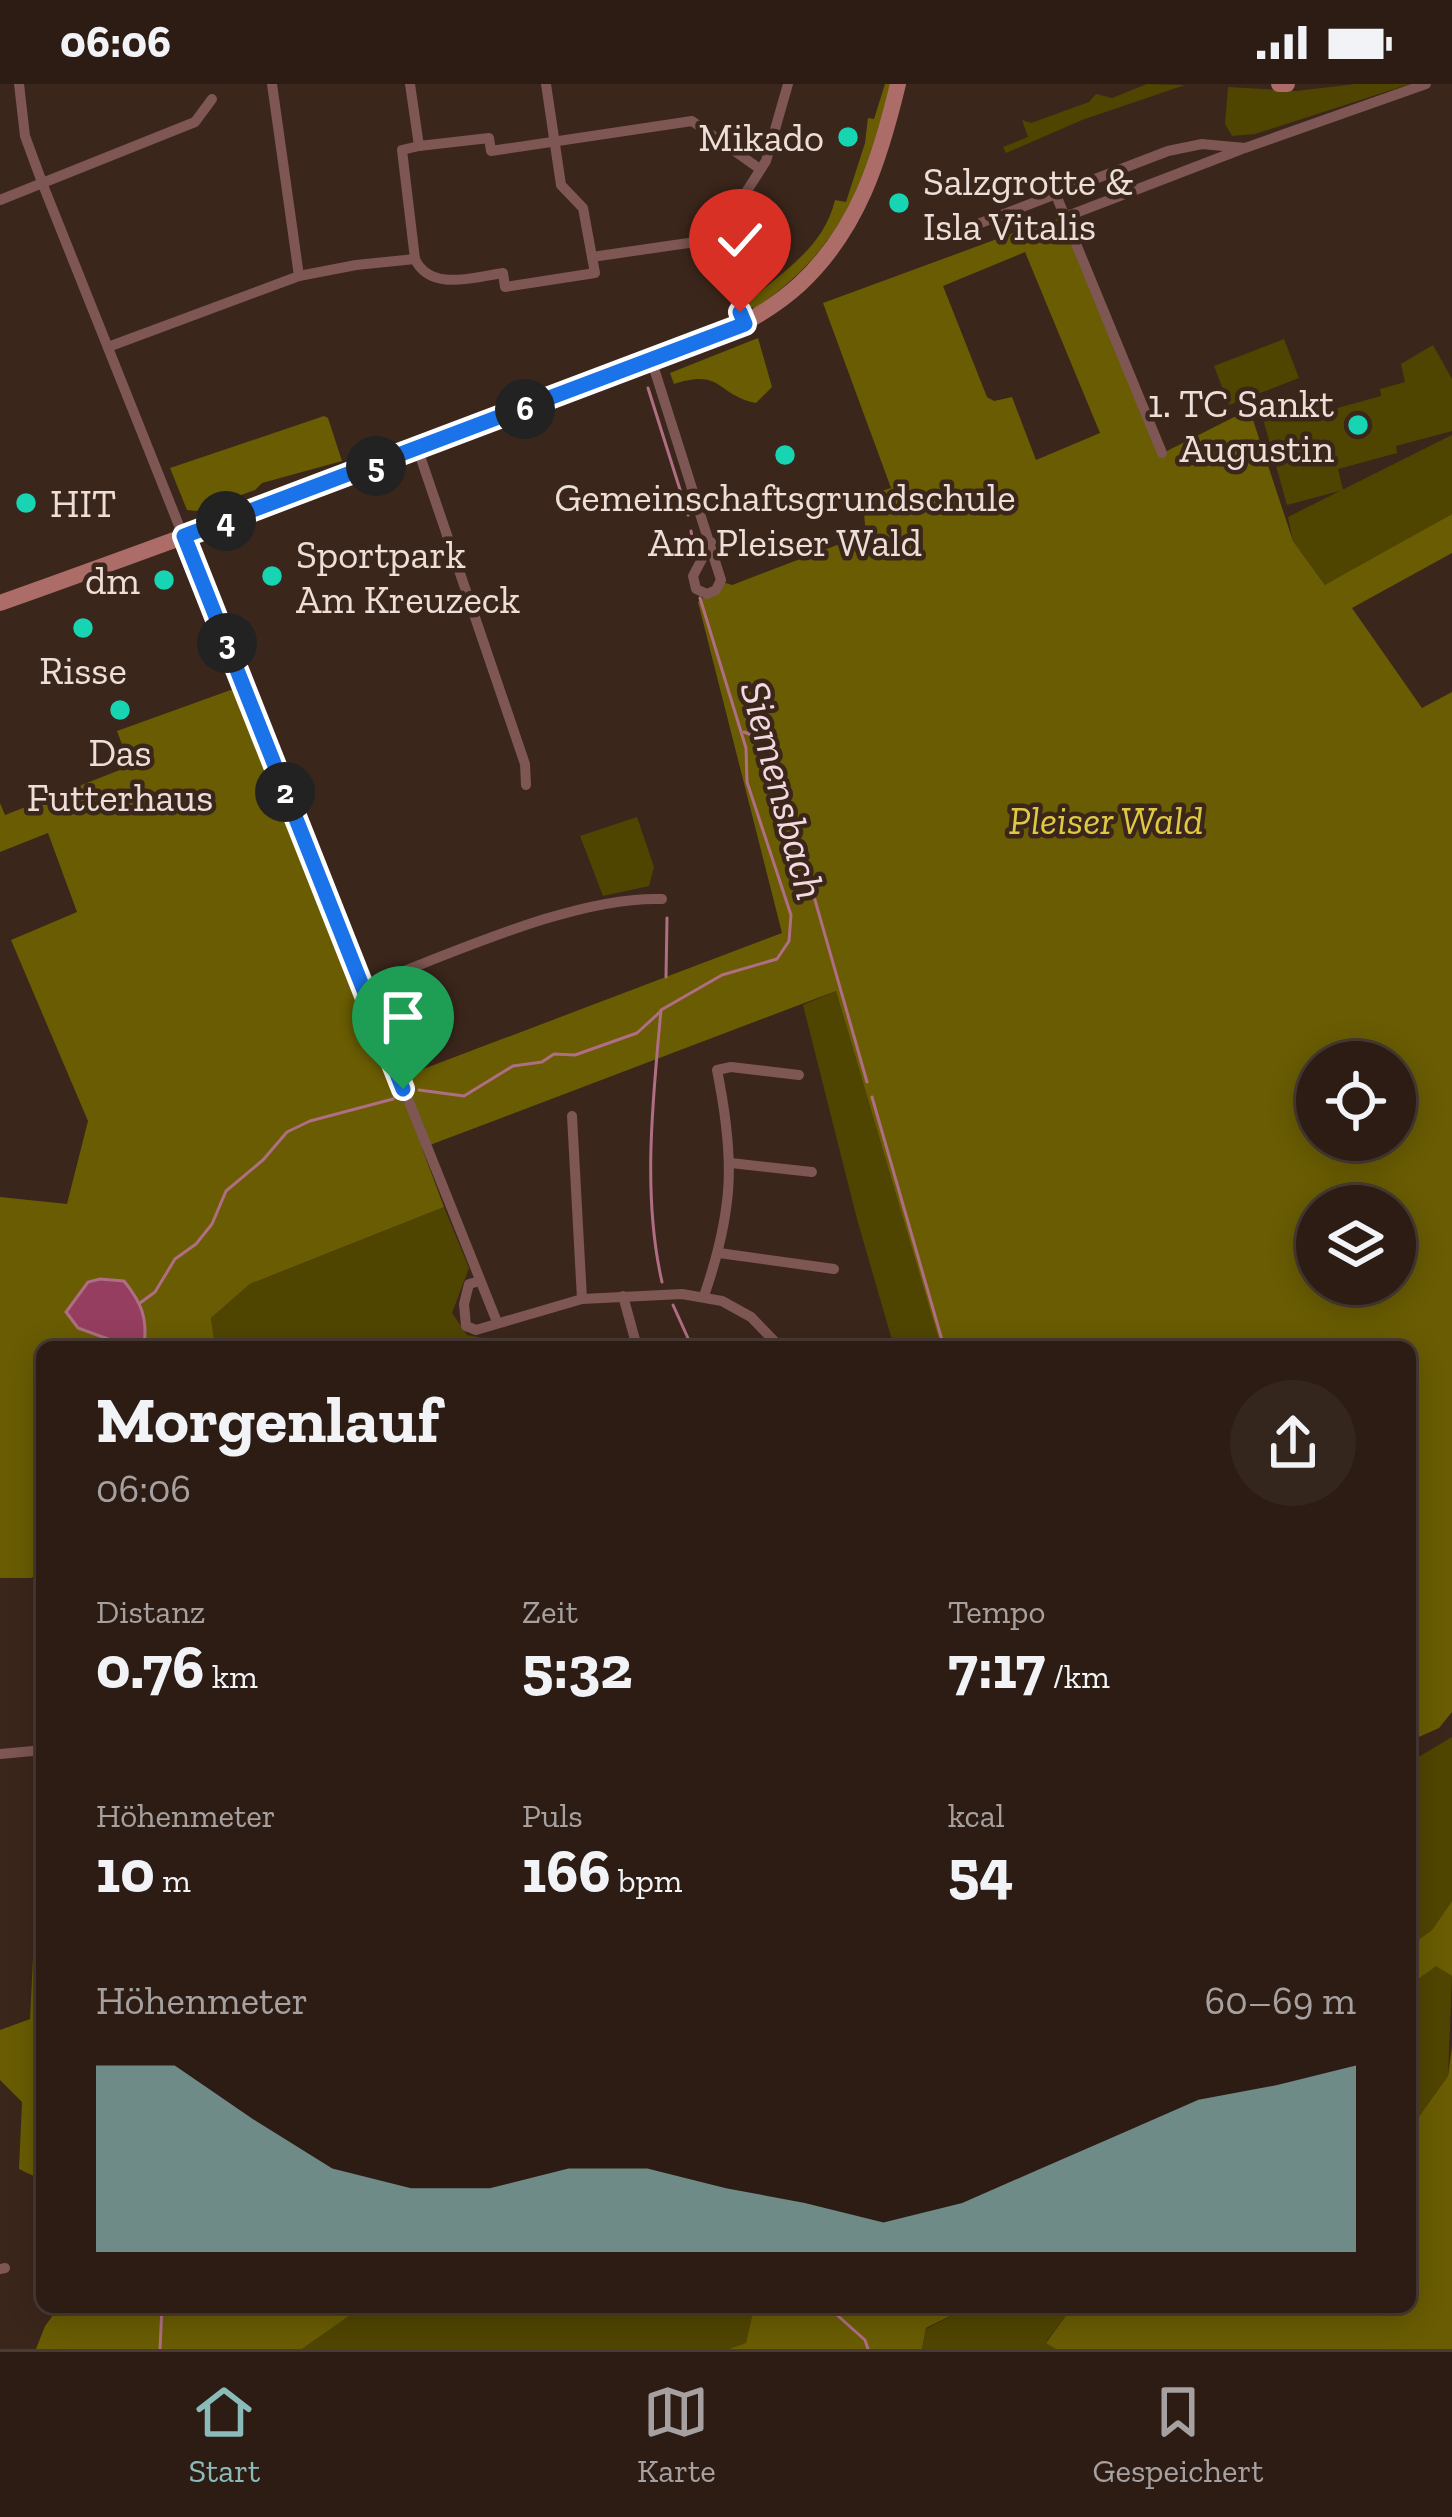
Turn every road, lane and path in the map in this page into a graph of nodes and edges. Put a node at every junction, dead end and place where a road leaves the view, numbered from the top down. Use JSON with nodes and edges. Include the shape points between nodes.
{"nodes":[{"id":1,"x":19,"y":84,"type":"edge"},
{"id":2,"x":272,"y":84,"type":"edge"},
{"id":3,"x":410,"y":84,"type":"edge"},
{"id":4,"x":546,"y":84,"type":"edge"},
{"id":5,"x":788,"y":84,"type":"edge"},
{"id":6,"x":898,"y":84,"type":"edge"},
{"id":7,"x":1426,"y":84,"type":"edge"},
{"id":8,"x":212,"y":99,"type":"dead end"},
{"id":9,"x":554,"y":141,"type":"junction"},
{"id":10,"x":419,"y":146,"type":"junction"},
{"id":11,"x":1245,"y":148,"type":"junction"},
{"id":12,"x":760,"y":169,"type":"junction"},
{"id":13,"x":44,"y":185,"type":"junction"},
{"id":14,"x":1056,"y":195,"type":"junction"},
{"id":15,"x":0,"y":200,"type":"edge"},
{"id":16,"x":1065,"y":218,"type":"junction"},
{"id":17,"x":957,"y":232,"type":"dead end"},
{"id":18,"x":716,"y":239,"type":"junction"},
{"id":19,"x":592,"y":257,"type":"junction"},
{"id":20,"x":416,"y":259,"type":"junction"},
{"id":21,"x":299,"y":276,"type":"junction"},
{"id":22,"x":745,"y":324,"type":"junction"},
{"id":23,"x":108,"y":347,"type":"junction"},
{"id":24,"x":651,"y":360,"type":"junction"},
{"id":25,"x":418,"y":450,"type":"junction"},
{"id":26,"x":1162,"y":454,"type":"dead end"},
{"id":27,"x":184,"y":536,"type":"junction"},
{"id":28,"x":711,"y":542,"type":"dead end"},
{"id":29,"x":0,"y":603,"type":"edge"},
{"id":30,"x":526,"y":785,"type":"dead end"},
{"id":31,"x":662,"y":899,"type":"dead end"},
{"id":32,"x":362,"y":987,"type":"junction"},
{"id":33,"x":799,"y":1075,"type":"dead end"},
{"id":34,"x":572,"y":1116,"type":"dead end"},
{"id":35,"x":731,"y":1163,"type":"junction"},
{"id":36,"x":812,"y":1172,"type":"dead end"},
{"id":37,"x":719,"y":1253,"type":"junction"},
{"id":38,"x":834,"y":1269,"type":"dead end"},
{"id":39,"x":480,"y":1281,"type":"junction"},
{"id":40,"x":623,"y":1296,"type":"junction"},
{"id":41,"x":704,"y":1296,"type":"junction"},
{"id":42,"x":582,"y":1299,"type":"junction"},
{"id":43,"x":497,"y":1322,"type":"junction"},
{"id":44,"x":635,"y":1341,"type":"edge"},
{"id":45,"x":774,"y":1341,"type":"edge"},
{"id":46,"x":33,"y":1751,"type":"dead end"},
{"id":47,"x":0,"y":1754,"type":"edge"}],
"edges":[{"from":1,"to":13,"type":"street","via":[[25,136]]},
{"from":2,"to":21,"type":"street"},
{"from":3,"to":10,"type":"street"},
{"from":4,"to":9,"type":"street"},
{"from":5,"to":12,"type":"street"},
{"from":6,"to":22,"type":"street","via":[[867,190],[838,242],[800,284]]},
{"from":7,"to":11,"type":"street"},
{"from":8,"to":13,"type":"street","via":[[195,122]]},
{"from":9,"to":10,"type":"street","via":[[491,151],[489,138]]},
{"from":9,"to":12,"type":"street","via":[[692,121]]},
{"from":9,"to":19,"type":"street","via":[[561,185],[583,208]]},
{"from":10,"to":20,"type":"street","via":[[402,150]]},
{"from":11,"to":14,"type":"street","via":[[1185,146]]},
{"from":11,"to":16,"type":"street"},
{"from":12,"to":18,"type":"street"},
{"from":13,"to":15,"type":"street"},
{"from":13,"to":23,"type":"street"},
{"from":14,"to":16,"type":"street"},
{"from":14,"to":17,"type":"street"},
{"from":16,"to":26,"type":"street"},
{"from":18,"to":19,"type":"street"},
{"from":18,"to":22,"type":"street"},
{"from":19,"to":20,"type":"street","via":[[595,273],[505,287],[503,273],[440,281]]},
{"from":20,"to":21,"type":"street"},
{"from":21,"to":23,"type":"street"},
{"from":22,"to":24,"type":"street"},
{"from":23,"to":27,"type":"street"},
{"from":24,"to":25,"type":"street"},
{"from":24,"to":28,"type":"street"},
{"from":25,"to":27,"type":"street"},
{"from":25,"to":30,"type":"street"},
{"from":27,"to":29,"type":"street"},
{"from":27,"to":32,"type":"street"},
{"from":31,"to":32,"type":"street","via":[[549,920]]},
{"from":32,"to":39,"type":"street"},
{"from":33,"to":35,"type":"street","via":[[716,1070]]},
{"from":34,"to":42,"type":"street"},
{"from":35,"to":36,"type":"street"},
{"from":35,"to":37,"type":"street"},
{"from":37,"to":38,"type":"street"},
{"from":37,"to":41,"type":"street"},
{"from":39,"to":43,"type":"street"},
{"from":39,"to":43,"type":"street","via":[[469,1284],[466,1326]]},
{"from":40,"to":41,"type":"street"},
{"from":40,"to":42,"type":"street"},
{"from":40,"to":44,"type":"street"},
{"from":41,"to":45,"type":"street","via":[[751,1317]]},
{"from":42,"to":43,"type":"street"},
{"from":46,"to":47,"type":"street"}]}
